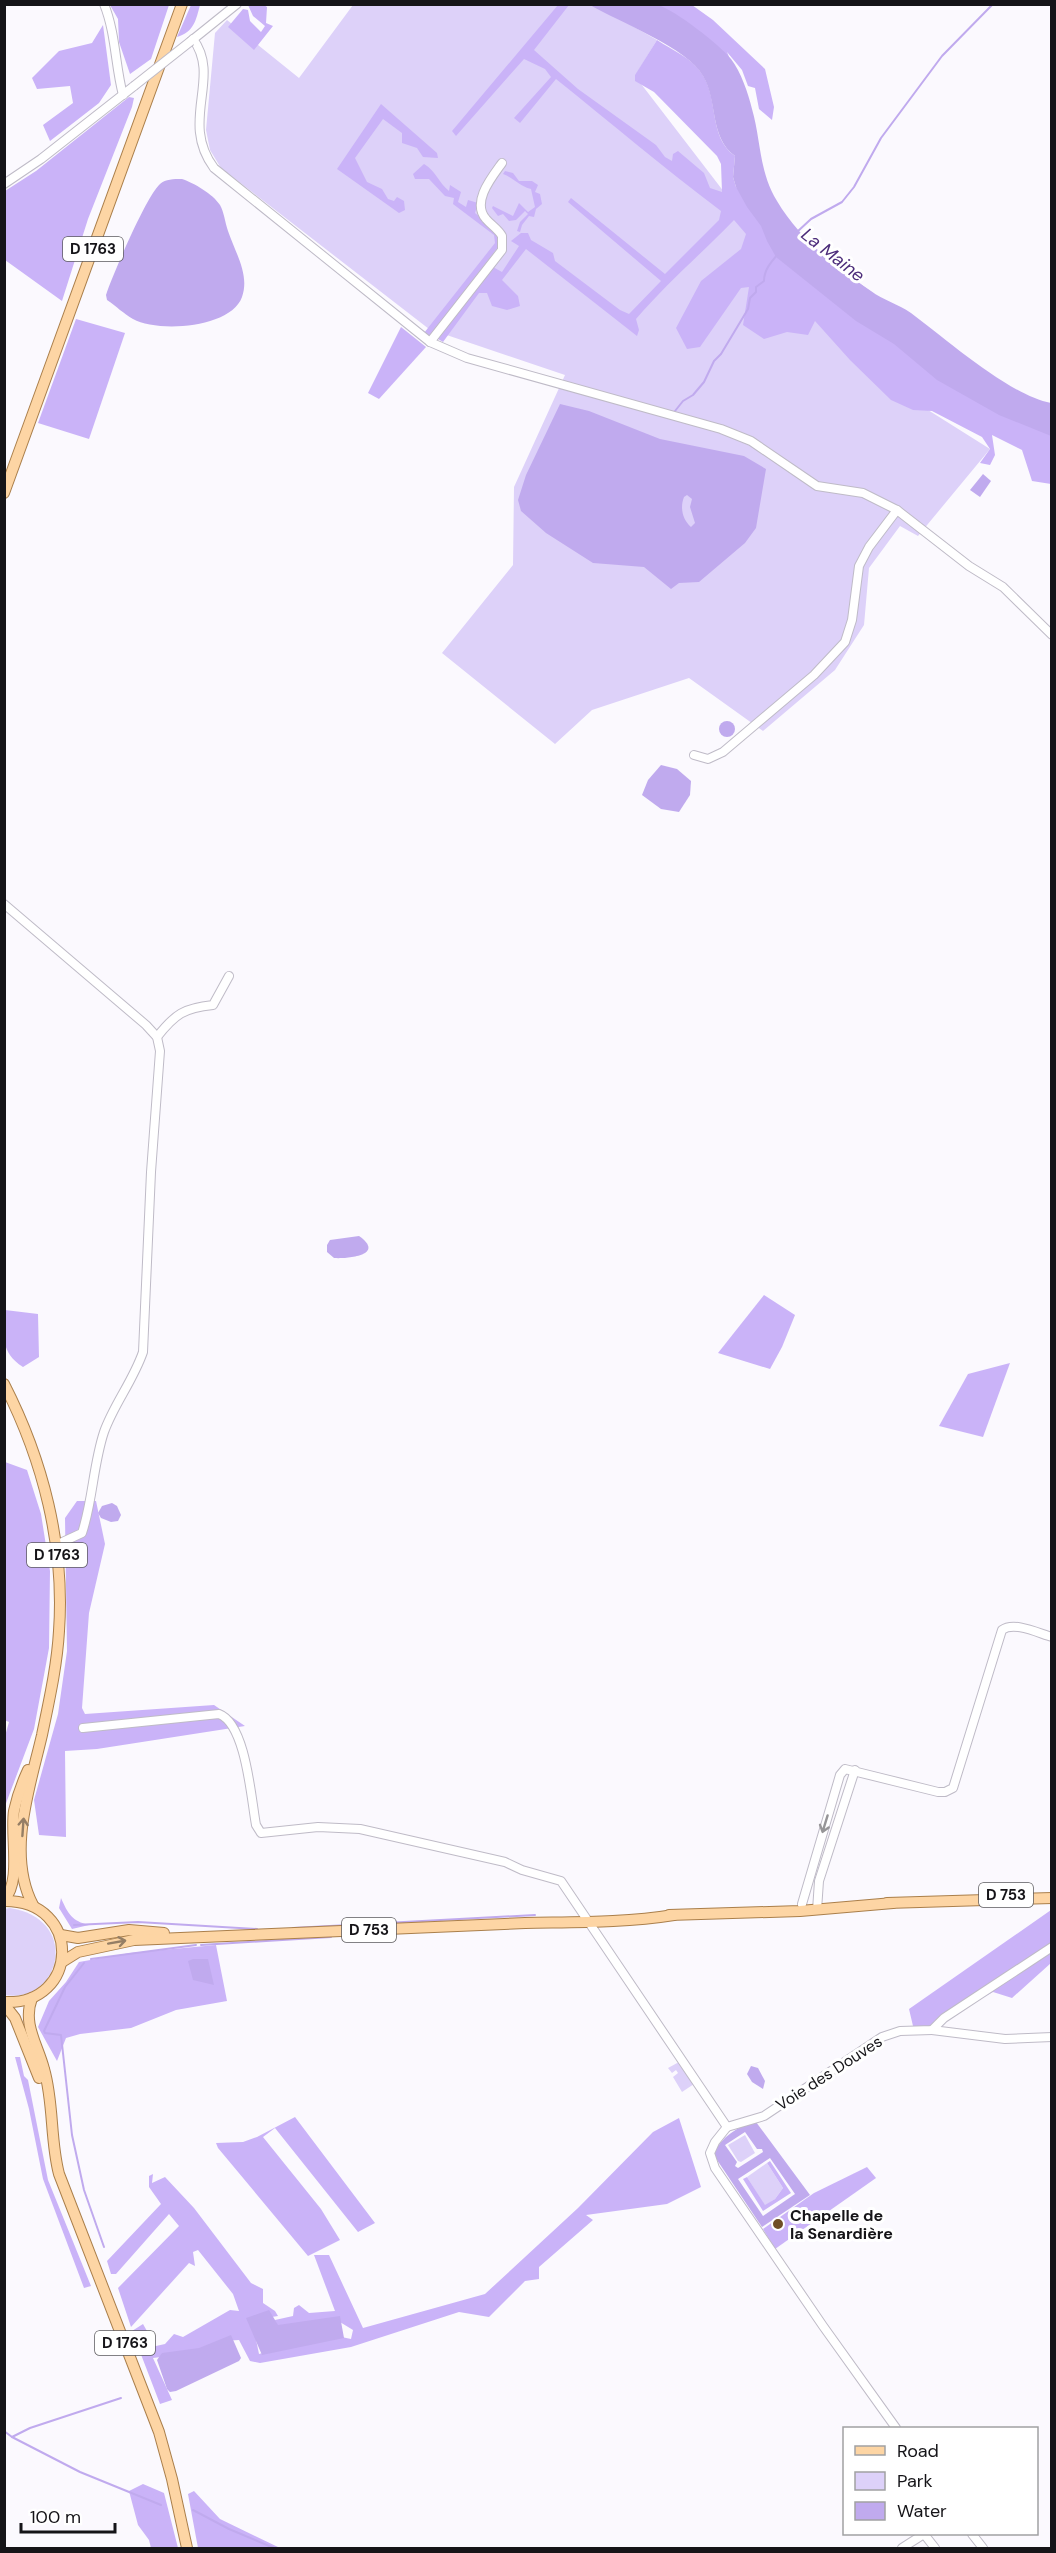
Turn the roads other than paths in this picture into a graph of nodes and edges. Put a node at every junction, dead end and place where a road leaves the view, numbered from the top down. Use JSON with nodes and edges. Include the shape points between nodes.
{"nodes":[{"id":1,"x":104,"y":4,"type":"edge"},
{"id":2,"x":182,"y":4,"type":"edge"},
{"id":3,"x":237,"y":4,"type":"edge"},
{"id":4,"x":192,"y":40,"type":"junction"},
{"id":5,"x":123,"y":95,"type":"junction"},
{"id":6,"x":502,"y":163,"type":"dead end"},
{"id":7,"x":4,"y":184,"type":"edge"},
{"id":8,"x":430,"y":342,"type":"junction"},
{"id":9,"x":4,"y":493,"type":"edge"},
{"id":10,"x":897,"y":510,"type":"junction"},
{"id":11,"x":1052,"y":635,"type":"edge"},
{"id":12,"x":694,"y":755,"type":"dead end"},
{"id":13,"x":4,"y":904,"type":"edge"},
{"id":14,"x":229,"y":976,"type":"dead end"},
{"id":15,"x":157,"y":1037,"type":"junction"},
{"id":16,"x":4,"y":1384,"type":"edge"},
{"id":17,"x":56,"y":1545,"type":"junction"},
{"id":18,"x":1052,"y":1637,"type":"edge"},
{"id":19,"x":83,"y":1728,"type":"dead end"},
{"id":20,"x":42,"y":1734,"type":"junction"},
{"id":21,"x":855,"y":1770,"type":"junction"},
{"id":22,"x":1052,"y":1891,"type":"edge"},
{"id":23,"x":1052,"y":1898,"type":"edge"},
{"id":24,"x":4,"y":1900,"type":"edge"},
{"id":25,"x":960,"y":1900,"type":"junction"},
{"id":26,"x":802,"y":1904,"type":"junction"},
{"id":27,"x":33,"y":1905,"type":"junction"},
{"id":28,"x":817,"y":1907,"type":"junction"},
{"id":29,"x":694,"y":1913,"type":"junction"},
{"id":30,"x":586,"y":1920,"type":"junction"},
{"id":31,"x":61,"y":1935,"type":"junction"},
{"id":32,"x":212,"y":1938,"type":"junction"},
{"id":33,"x":1052,"y":1947,"type":"edge"},
{"id":34,"x":62,"y":1962,"type":"junction"},
{"id":35,"x":32,"y":1998,"type":"junction"},
{"id":36,"x":4,"y":2003,"type":"edge"},
{"id":37,"x":932,"y":2030,"type":"junction"},
{"id":38,"x":1052,"y":2037,"type":"edge"},
{"id":39,"x":728,"y":2127,"type":"junction"},
{"id":40,"x":53,"y":2140,"type":"junction"},
{"id":41,"x":895,"y":2427,"type":"edge"},
{"id":42,"x":922,"y":2535,"type":"edge"},
{"id":43,"x":925,"y":2535,"type":"edge"},
{"id":44,"x":973,"y":2535,"type":"edge"},
{"id":45,"x":187,"y":2548,"type":"edge"},
{"id":46,"x":902,"y":2548,"type":"edge"},
{"id":47,"x":935,"y":2548,"type":"edge"},
{"id":48,"x":983,"y":2548,"type":"edge"}],
"edges":[{"from":1,"to":5,"type":"street","via":[[112,27]]},
{"from":2,"to":9,"type":"main road","number":"D 1763"},
{"from":3,"to":4,"type":"street"},
{"from":4,"to":5,"type":"street","bridge":true},
{"from":4,"to":8,"type":"street","via":[[204,64],[199,136],[214,168]]},
{"from":5,"to":7,"type":"street"},
{"from":6,"to":8,"type":"street","via":[[488,183],[481,204],[483,214],[502,236],[502,250]]},
{"from":8,"to":10,"type":"street","via":[[467,358],[727,431],[751,441],[818,486],[863,493]]},
{"from":10,"to":11,"type":"street","via":[[1003,588]]},
{"from":10,"to":12,"type":"street","via":[[859,566],[845,642],[814,675],[723,752],[708,759]]},
{"from":13,"to":15,"type":"street"},
{"from":14,"to":15,"type":"street","via":[[213,1005],[176,1015]]},
{"from":15,"to":17,"type":"street","via":[[160,1063],[144,1342],[138,1366],[113,1408],[103,1436],[90,1511],[82,1533]]},
{"from":16,"to":17,"type":"main road","number":"D 1763","via":[[39,1465]]},
{"from":17,"to":20,"type":"main road","number":"D 1763","via":[[59,1631]]},
{"from":18,"to":21,"type":"street","via":[[1014,1626],[1002,1630],[952,1788],[938,1792]]},
{"from":19,"to":30,"type":"street","via":[[219,1714],[228,1717],[240,1736],[256,1825],[261,1833],[318,1827],[360,1829],[505,1862],[561,1881]]},
{"from":20,"to":24,"type":"main road","number":"D 1763","via":[[14,1810],[13,1878],[10,1894]]},
{"from":27,"to":20,"type":"main road","number":"D 1763","one_way":true,"via":[[24,1881],[23,1824]]},
{"from":21,"to":26,"type":"street","one_way":true,"via":[[845,1769],[840,1775]]},
{"from":21,"to":28,"type":"street","via":[[819,1881]]},
{"from":22,"to":25,"type":"main road","number":"D 753"},
{"from":23,"to":25,"type":"main road","number":"D 753"},
{"from":24,"to":27,"type":"main road"},
{"from":25,"to":28,"type":"main road","number":"D 753"},
{"from":26,"to":28,"type":"main road","number":"D 753"},
{"from":26,"to":29,"type":"main road","number":"D 753"},
{"from":27,"to":31,"type":"main road","via":[[55,1923]]},
{"from":28,"to":29,"type":"main road","number":"D 753"},
{"from":29,"to":30,"type":"main road","number":"D 753"},
{"from":30,"to":32,"type":"main road","number":"D 753"},
{"from":30,"to":39,"type":"street"},
{"from":31,"to":32,"type":"main road","number":"D 753","via":[[78,1938],[141,1930]]},
{"from":31,"to":34,"type":"main road"},
{"from":34,"to":32,"type":"main road","number":"D 753","one_way":true,"via":[[78,1952],[110,1943]]},
{"from":33,"to":37,"type":"street","via":[[944,2018]]},
{"from":34,"to":35,"type":"main road","via":[[56,1978]]},
{"from":35,"to":36,"type":"main road"},
{"from":35,"to":40,"type":"main road","number":"D 1763","via":[[29,2026],[45,2070]]},
{"from":36,"to":40,"type":"main road","number":"D 1763","via":[[15,2018],[36,2068]]},
{"from":37,"to":38,"type":"street","name":"Voie des Douves","via":[[1005,2039]]},
{"from":37,"to":39,"type":"street","name":"Voie des Douves","via":[[900,2031],[882,2037],[764,2116]]},
{"from":39,"to":41,"type":"street","via":[[710,2152],[715,2168]]},
{"from":40,"to":45,"type":"main road","number":"D 1763","via":[[59,2174],[159,2432]]},
{"from":42,"to":46,"type":"street"},
{"from":43,"to":47,"type":"street"},
{"from":44,"to":48,"type":"street"}]}
